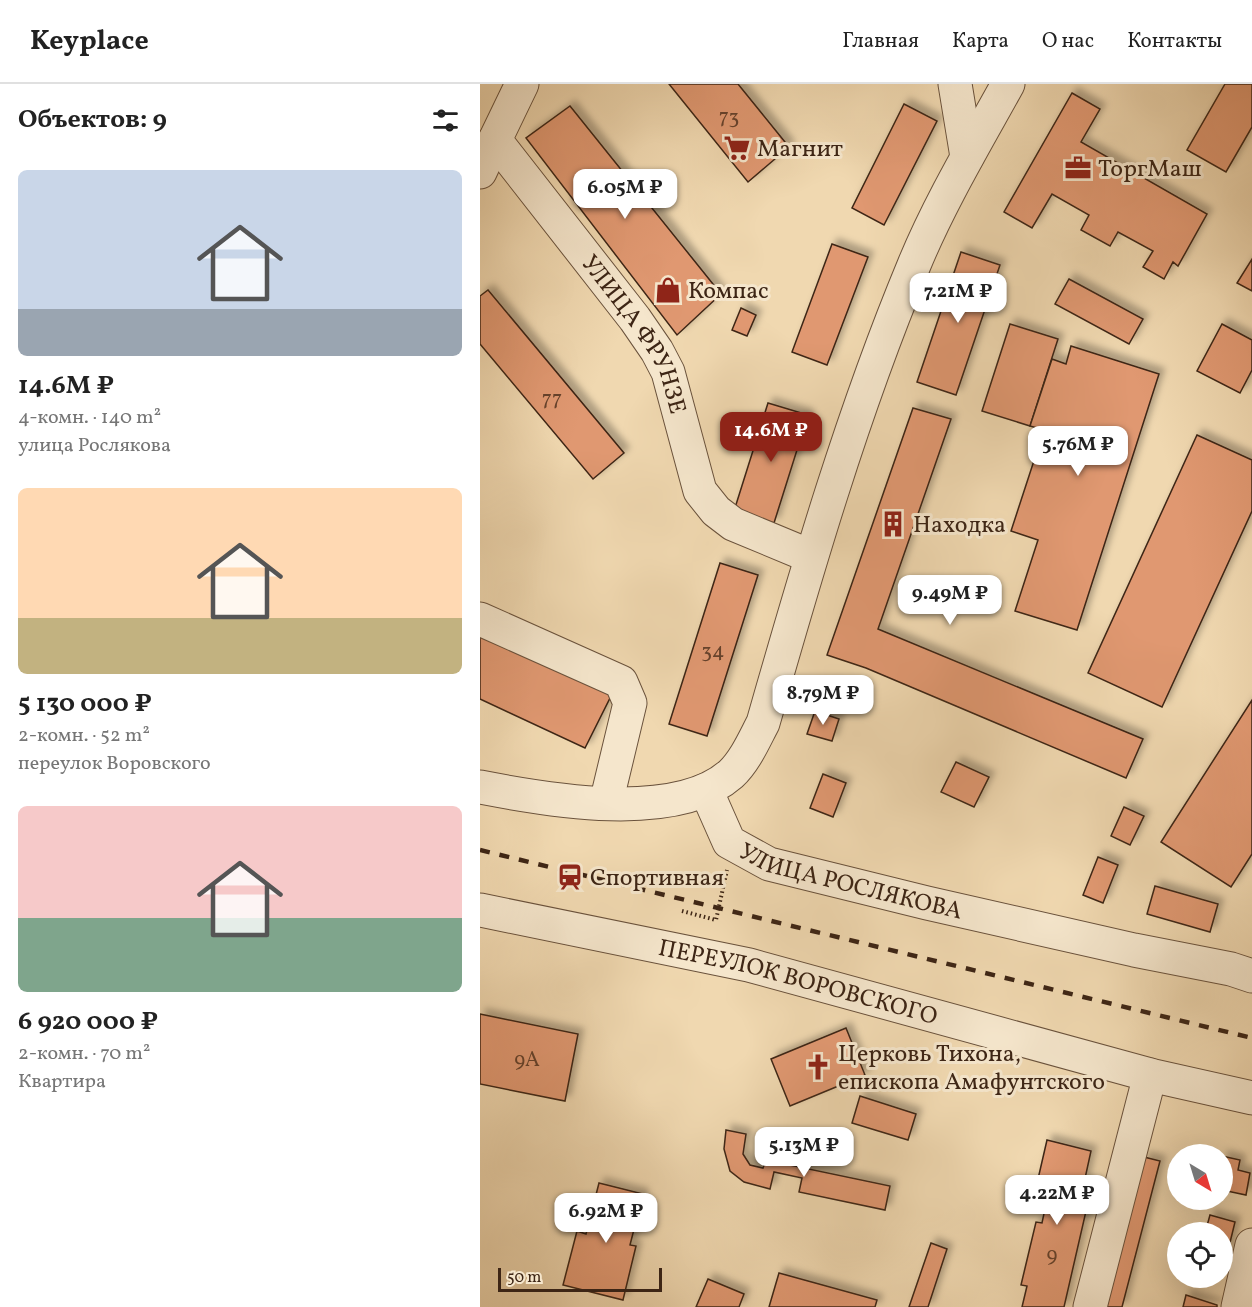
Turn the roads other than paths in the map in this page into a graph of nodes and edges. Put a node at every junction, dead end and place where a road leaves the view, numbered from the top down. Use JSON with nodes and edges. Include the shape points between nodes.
{"nodes":[{"id":1,"x":522,"y":84,"type":"edge"},
{"id":2,"x":955,"y":84,"type":"edge"},
{"id":3,"x":966,"y":84,"type":"edge"},
{"id":4,"x":996,"y":84,"type":"edge"},
{"id":5,"x":1008,"y":84,"type":"edge"},
{"id":6,"x":495,"y":141,"type":"junction"},
{"id":7,"x":967,"y":158,"type":"junction"},
{"id":8,"x":480,"y":172,"type":"edge"},
{"id":9,"x":810,"y":556,"type":"junction"},
{"id":10,"x":480,"y":619,"type":"edge"},
{"id":11,"x":480,"y":787,"type":"edge"},
{"id":12,"x":706,"y":790,"type":"junction"},
{"id":13,"x":606,"y":803,"type":"junction"},
{"id":14,"x":480,"y":910,"type":"edge"},
{"id":15,"x":1252,"y":976,"type":"edge"},
{"id":16,"x":1150,"y":1075,"type":"junction"},
{"id":17,"x":1252,"y":1098,"type":"edge"},
{"id":18,"x":1252,"y":1245,"type":"edge"},
{"id":19,"x":1090,"y":1307,"type":"edge"},
{"id":20,"x":1238,"y":1307,"type":"edge"}],
"edges":[{"from":1,"to":6,"type":"street"},
{"from":2,"to":7,"type":"street"},
{"from":3,"to":4,"type":"street"},
{"from":5,"to":7,"type":"street"},
{"from":6,"to":8,"type":"street"},
{"from":6,"to":9,"type":"street","name":"УЛИЦА ФРУНЗЕ","via":[[657,351],[668,372],[700,491],[733,524]]},
{"from":7,"to":9,"type":"street","via":[[915,263],[888,329]]},
{"from":9,"to":12,"type":"street","via":[[763,723],[751,748],[731,773]]},
{"from":10,"to":13,"type":"street","via":[[621,682],[630,703]]},
{"from":11,"to":13,"type":"street","via":[[538,798]]},
{"from":12,"to":13,"type":"street","via":[[658,801]]},
{"from":12,"to":15,"type":"street","name":"УЛИЦА РОСЛЯКОВА","via":[[729,842],[769,864]]},
{"from":14,"to":16,"type":"street","name":"ПЕРЕУЛОК ВОРОВСКОГО","via":[[749,965]]},
{"from":16,"to":17,"type":"street","name":"ПЕРЕУЛОК ВОРОВСКОГО"},
{"from":16,"to":19,"type":"street"},
{"from":18,"to":20,"type":"street"}]}
